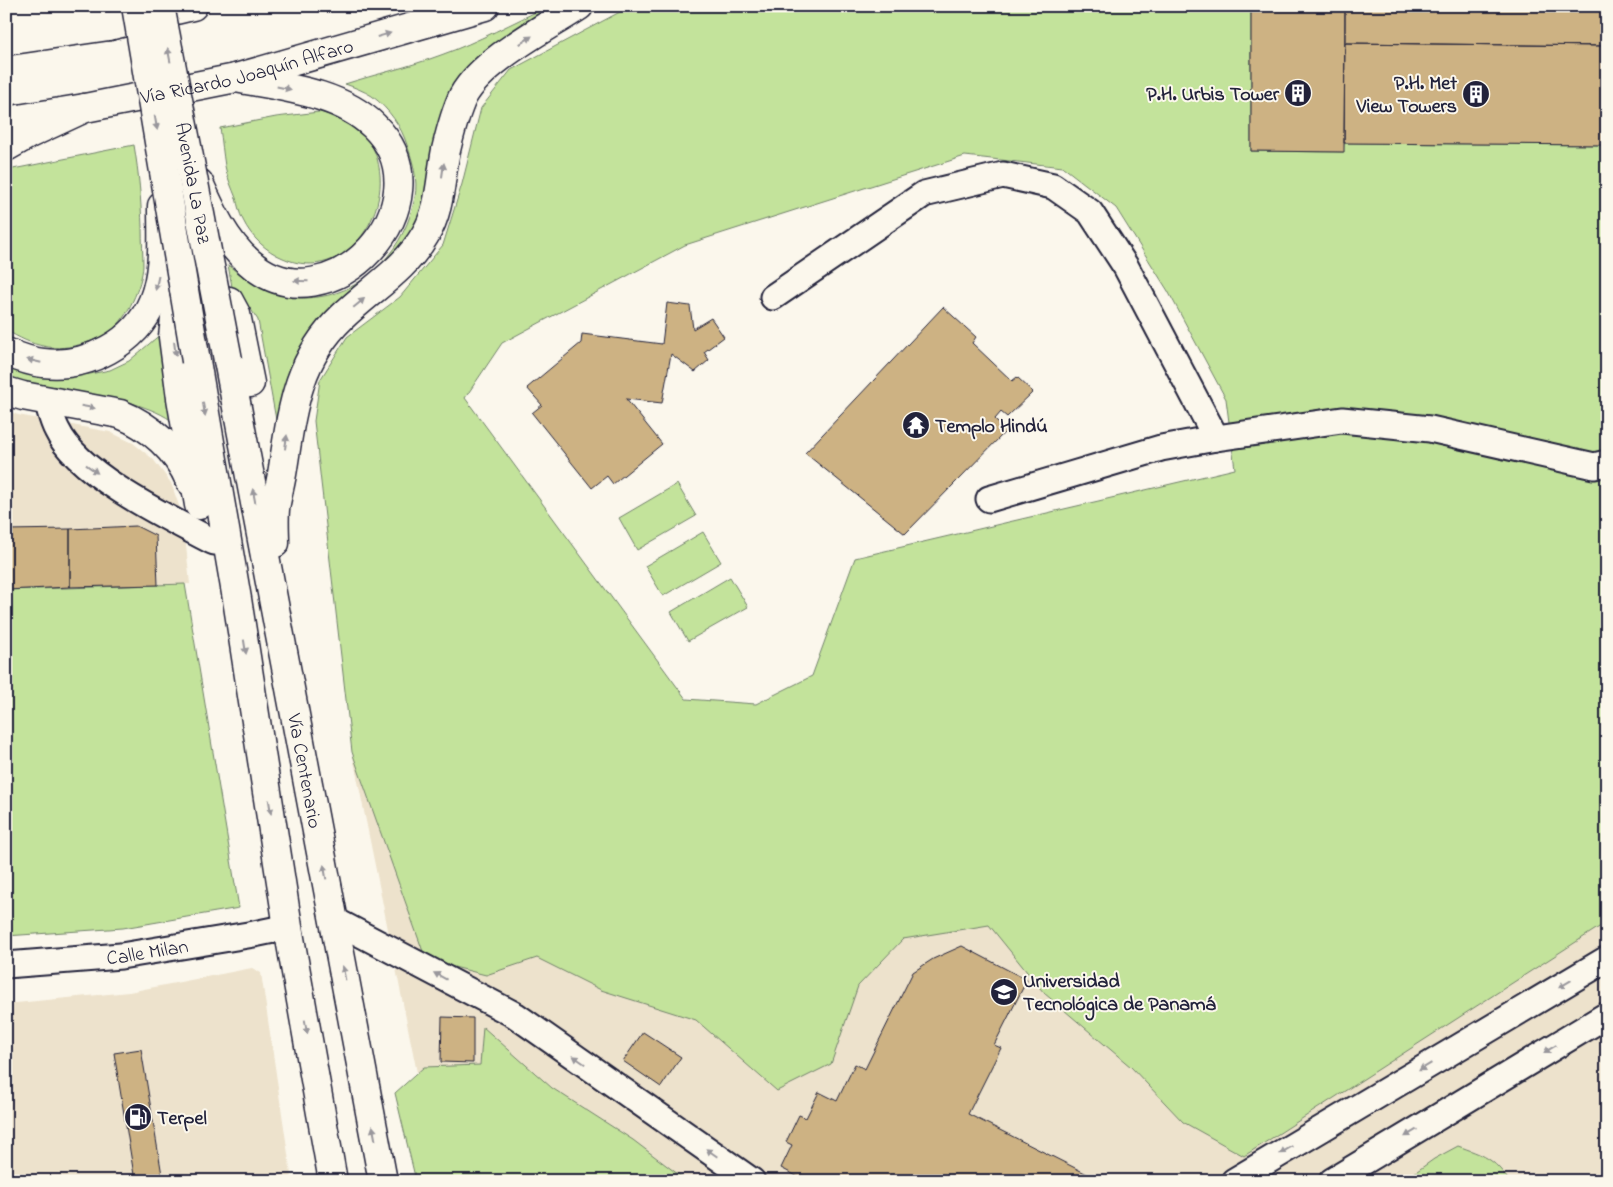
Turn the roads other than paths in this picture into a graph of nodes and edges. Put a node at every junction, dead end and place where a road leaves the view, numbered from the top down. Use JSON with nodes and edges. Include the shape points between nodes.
{"nodes":[{"id":1,"x":136,"y":6,"type":"edge"},
{"id":2,"x":160,"y":6,"type":"edge"},
{"id":3,"x":193,"y":6,"type":"edge"},
{"id":4,"x":485,"y":6,"type":"edge"},
{"id":5,"x":579,"y":6,"type":"edge"},
{"id":6,"x":6,"y":14,"type":"edge"},
{"id":7,"x":109,"y":26,"type":"junction"},
{"id":8,"x":6,"y":41,"type":"edge"},
{"id":9,"x":236,"y":78,"type":"junction"},
{"id":10,"x":85,"y":108,"type":"junction"},
{"id":11,"x":6,"y":122,"type":"edge"},
{"id":12,"x":6,"y":147,"type":"edge"},
{"id":13,"x":190,"y":163,"type":"junction"},
{"id":14,"x":163,"y":164,"type":"junction"},
{"id":15,"x":773,"y":297,"type":"dead end"},
{"id":16,"x":6,"y":352,"type":"edge"},
{"id":17,"x":228,"y":360,"type":"joint"},
{"id":18,"x":196,"y":361,"type":"joint"},
{"id":19,"x":6,"y":391,"type":"edge"},
{"id":20,"x":47,"y":400,"type":"junction"},
{"id":21,"x":1216,"y":438,"type":"junction"},
{"id":22,"x":1607,"y":463,"type":"edge"},
{"id":23,"x":989,"y":499,"type":"dead end"},
{"id":24,"x":199,"y":505,"type":"junction"},
{"id":25,"x":275,"y":510,"type":"junction"},
{"id":26,"x":214,"y":542,"type":"junction"},
{"id":27,"x":274,"y":595,"type":"junction"},
{"id":28,"x":237,"y":599,"type":"junction"},
{"id":29,"x":334,"y":920,"type":"junction"},
{"id":30,"x":288,"y":927,"type":"junction"},
{"id":31,"x":1607,"y":959,"type":"edge"},
{"id":32,"x":6,"y":965,"type":"edge"},
{"id":33,"x":1607,"y":1014,"type":"edge"},
{"id":34,"x":333,"y":1181,"type":"edge"},
{"id":35,"x":383,"y":1181,"type":"edge"},
{"id":36,"x":752,"y":1181,"type":"edge"},
{"id":37,"x":1234,"y":1181,"type":"edge"},
{"id":38,"x":1332,"y":1181,"type":"edge"}],
"edges":[{"from":1,"to":14,"type":"main road","name":"Avenida La Paz","one_way":true,"bridge":true},
{"from":13,"to":2,"type":"main road","name":"Avenida La Paz","one_way":true,"bridge":true},
{"from":3,"to":7,"type":"main road"},
{"from":9,"to":4,"type":"main road","name":"Vía Ricardo Joaquín Alfaro","one_way":true},
{"from":25,"to":5,"type":"main road","one_way":true,"via":[[291,414],[311,356],[344,316],[407,261],[427,232],[438,202],[446,151],[463,96],[484,71],[509,51]]},
{"from":6,"to":7,"type":"main road"},
{"from":7,"to":8,"type":"main road"},
{"from":9,"to":10,"type":"main road","name":"Vía Ricardo Joaquín Alfaro"},
{"from":9,"to":13,"type":"main road","one_way":true,"bridge":true,"via":[[328,99],[347,107],[374,126],[390,149],[398,175],[392,217],[385,231],[355,264],[326,278],[301,282],[273,277],[249,263],[227,238]]},
{"from":10,"to":11,"type":"main road","name":"Vía Ricardo Joaquín Alfaro"},
{"from":10,"to":12,"type":"main road"},
{"from":13,"to":17,"type":"main road","name":"Avenida La Paz","bridge":true},
{"from":14,"to":16,"type":"main road","one_way":true,"bridge":true,"via":[[162,258],[153,301],[144,318],[118,344],[83,360],[64,364],[42,363]]},
{"from":14,"to":18,"type":"main road","name":"Avenida La Paz","bridge":true},
{"from":15,"to":21,"type":"street","via":[[924,194],[1003,175],[1053,186],[1090,212],[1126,267]]},
{"from":27,"to":17,"type":"main road","name":"Vía Centenario","one_way":true},
{"from":18,"to":28,"type":"main road","name":"Vía Centenario","one_way":true},
{"from":19,"to":20,"type":"main road"},
{"from":20,"to":24,"type":"main road","one_way":true,"via":[[120,414],[147,427],[185,470]]},
{"from":20,"to":26,"type":"street","one_way":true,"via":[[57,430],[82,461],[131,497]]},
{"from":21,"to":22,"type":"street","via":[[1342,420],[1430,428],[1594,466]]},
{"from":21,"to":23,"type":"street","via":[[1161,448]]},
{"from":25,"to":24,"type":"main road","one_way":true,"via":[[236,314],[229,301],[202,296],[176,309],[173,337]]},
{"from":24,"to":26,"type":"main road"},
{"from":25,"to":27,"type":"main road"},
{"from":26,"to":28,"type":"main road"},
{"from":29,"to":27,"type":"main road","name":"Vía Centenario","one_way":true},
{"from":28,"to":30,"type":"main road","name":"Vía Centenario","one_way":true},
{"from":35,"to":29,"type":"main road","name":"Vía Centenario","one_way":true},
{"from":36,"to":29,"type":"street","one_way":true,"via":[[515,1015]]},
{"from":30,"to":32,"type":"street","name":"Calle Milan","via":[[121,956]]},
{"from":30,"to":34,"type":"main road","name":"Vía Centenario","one_way":true},
{"from":31,"to":37,"type":"street","one_way":true},
{"from":33,"to":38,"type":"street","one_way":true}]}
